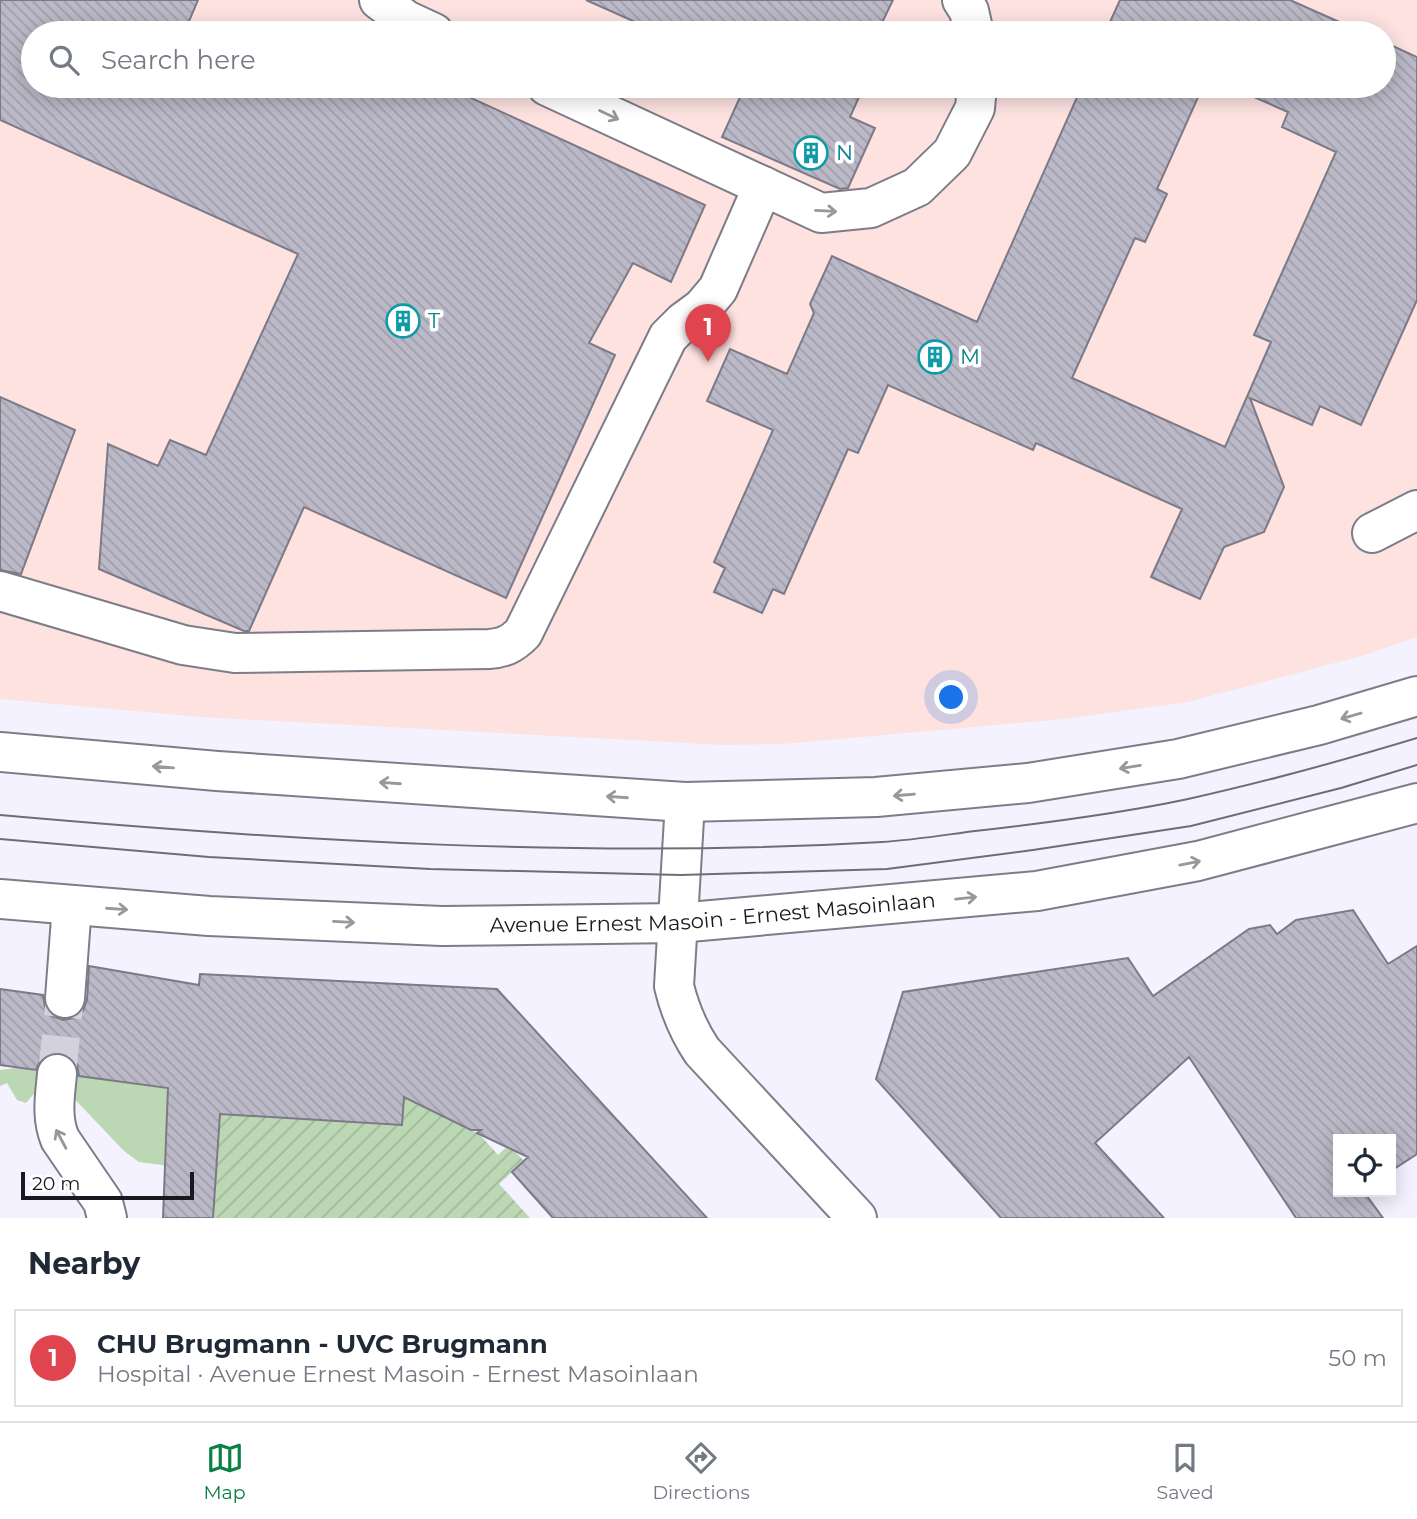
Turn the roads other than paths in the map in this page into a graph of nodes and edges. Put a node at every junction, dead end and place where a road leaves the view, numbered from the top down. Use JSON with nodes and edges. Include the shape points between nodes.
{"nodes":[{"id":1,"x":379,"y":0,"type":"edge"},
{"id":2,"x":962,"y":0,"type":"edge"},
{"id":3,"x":408,"y":21,"type":"edge"},
{"id":4,"x":971,"y":21,"type":"edge"},
{"id":5,"x":573,"y":98,"type":"edge"},
{"id":6,"x":976,"y":98,"type":"edge"},
{"id":7,"x":763,"y":186,"type":"junction"},
{"id":8,"x":1417,"y":510,"type":"edge"},
{"id":9,"x":1372,"y":533,"type":"dead end"},
{"id":10,"x":0,"y":591,"type":"edge"},
{"id":11,"x":1417,"y":696,"type":"edge"},
{"id":12,"x":0,"y":752,"type":"edge"},
{"id":13,"x":685,"y":802,"type":"junction"},
{"id":14,"x":1417,"y":803,"type":"edge"},
{"id":15,"x":0,"y":899,"type":"edge"},
{"id":16,"x":72,"y":905,"type":"junction"},
{"id":17,"x":678,"y":923,"type":"junction"},
{"id":18,"x":65,"y":998,"type":"tunnel mouth"},
{"id":19,"x":57,"y":1074,"type":"tunnel mouth"},
{"id":20,"x":107,"y":1218,"type":"edge"},
{"id":21,"x":857,"y":1218,"type":"edge"}],
"edges":[{"from":1,"to":3,"type":"street"},
{"from":2,"to":4,"type":"street"},
{"from":5,"to":7,"type":"street","one_way":true},
{"from":7,"to":6,"type":"street","one_way":true,"via":[[821,214],[871,208],[917,187],[952,153]]},
{"from":7,"to":10,"type":"street","via":[[718,289],[668,337],[523,634],[514,643],[489,649],[235,653],[183,645]]},
{"from":8,"to":9,"type":"street"},
{"from":11,"to":13,"type":"street","one_way":true,"via":[[1178,759],[1028,783],[876,797]]},
{"from":13,"to":12,"type":"street","one_way":true},
{"from":13,"to":17,"type":"street"},
{"from":17,"to":14,"type":"street","name":"Avenue Ernest Masoin - Ernest Masoinlaan","one_way":true,"via":[[1037,891],[1198,861]]},
{"from":15,"to":16,"type":"street","name":"Avenue Ernest Masoin - Ernest Masoinlaan"},
{"from":16,"to":17,"type":"street","name":"Avenue Ernest Masoin - Ernest Masoinlaan","one_way":true,"via":[[442,926]]},
{"from":16,"to":18,"type":"street"},
{"from":17,"to":21,"type":"street","via":[[674,986],[688,1030],[702,1051]]},
{"from":20,"to":19,"type":"street","one_way":true,"via":[[103,1202],[56,1129]]}]}
